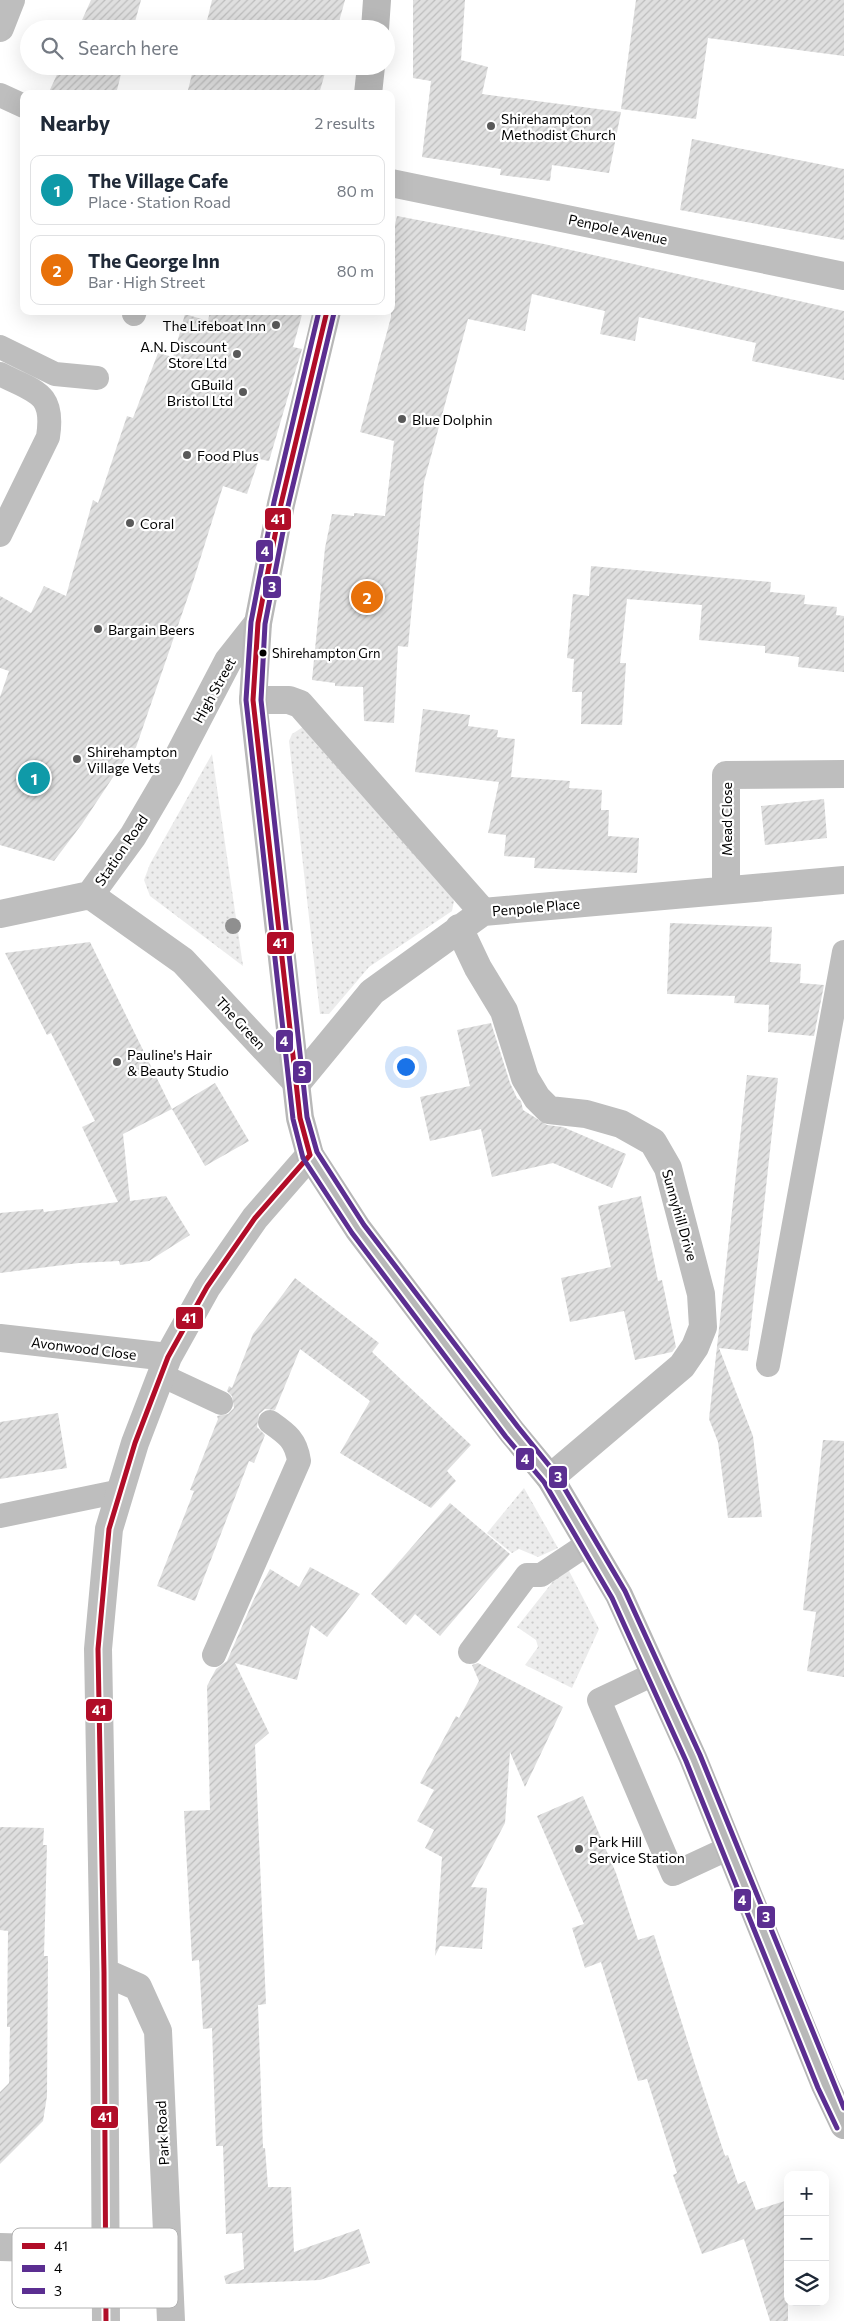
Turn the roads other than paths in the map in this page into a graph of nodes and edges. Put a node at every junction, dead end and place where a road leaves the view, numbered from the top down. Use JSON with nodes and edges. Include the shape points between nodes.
{"nodes":[{"id":1,"x":11,"y":0,"type":"edge"},
{"id":2,"x":377,"y":0,"type":"edge"},
{"id":3,"x":376,"y":20,"type":"edge"},
{"id":4,"x":0,"y":28,"type":"edge"},
{"id":5,"x":370,"y":75,"type":"edge"},
{"id":6,"x":368,"y":90,"type":"edge"},
{"id":7,"x":0,"y":95,"type":"edge"},
{"id":8,"x":20,"y":104,"type":"edge"},
{"id":9,"x":395,"y":184,"type":"edge"},
{"id":10,"x":844,"y":276,"type":"edge"},
{"id":11,"x":326,"y":315,"type":"edge"},
{"id":12,"x":0,"y":347,"type":"edge"},
{"id":13,"x":0,"y":374,"type":"edge"},
{"id":14,"x":96,"y":378,"type":"dead end"},
{"id":15,"x":0,"y":535,"type":"edge"},
{"id":16,"x":258,"y":623,"type":"junction"},
{"id":17,"x":253,"y":700,"type":"junction"},
{"id":18,"x":844,"y":774,"type":"edge"},
{"id":19,"x":167,"y":778,"type":"joint"},
{"id":20,"x":844,"y":880,"type":"edge"},
{"id":21,"x":726,"y":890,"type":"junction"},
{"id":22,"x":90,"y":895,"type":"junction"},
{"id":23,"x":483,"y":912,"type":"junction"},
{"id":24,"x":0,"y":914,"type":"edge"},
{"id":25,"x":459,"y":928,"type":"junction"},
{"id":26,"x":844,"y":952,"type":"edge"},
{"id":27,"x":296,"y":1083,"type":"junction"},
{"id":28,"x":310,"y":1155,"type":"junction"},
{"id":29,"x":0,"y":1338,"type":"edge"},
{"id":30,"x":768,"y":1365,"type":"dead end"},
{"id":31,"x":165,"y":1366,"type":"junction"},
{"id":32,"x":222,"y":1403,"type":"dead end"},
{"id":33,"x":270,"y":1422,"type":"dead end"},
{"id":34,"x":550,"y":1478,"type":"junction"},
{"id":35,"x":121,"y":1491,"type":"junction"},
{"id":36,"x":0,"y":1516,"type":"edge"},
{"id":37,"x":589,"y":1543,"type":"junction"},
{"id":38,"x":470,"y":1652,"type":"dead end"},
{"id":39,"x":214,"y":1655,"type":"dead end"},
{"id":40,"x":656,"y":1673,"type":"junction"},
{"id":41,"x":730,"y":1848,"type":"junction"},
{"id":42,"x":104,"y":1972,"type":"junction"},
{"id":43,"x":844,"y":2125,"type":"edge"},
{"id":44,"x":106,"y":2228,"type":"edge"},
{"id":45,"x":167,"y":2228,"type":"edge"},
{"id":46,"x":106,"y":2308,"type":"edge"},
{"id":47,"x":170,"y":2308,"type":"edge"},
{"id":48,"x":106,"y":2321,"type":"edge"},
{"id":49,"x":171,"y":2321,"type":"edge"}],
"edges":[{"from":1,"to":4,"type":"street"},
{"from":2,"to":3,"type":"main road"},
{"from":5,"to":6,"type":"main road"},
{"from":7,"to":8,"type":"lane"},
{"from":9,"to":10,"type":"street","name":"Penpole Avenue"},
{"from":11,"to":16,"type":"main road","name":"High Street","via":[[281,504]]},
{"from":12,"to":14,"type":"lane","via":[[55,374]]},
{"from":13,"to":15,"type":"lane","via":[[39,394],[50,410],[48,437]]},
{"from":16,"to":17,"type":"main road"},
{"from":16,"to":19,"type":"street","name":"High Street","via":[[228,661]]},
{"from":17,"to":23,"type":"street","via":[[289,700],[300,704]]},
{"from":17,"to":27,"type":"main road"},
{"from":18,"to":21,"type":"street","name":"Mead Close","via":[[726,775]]},
{"from":19,"to":22,"type":"street","name":"Station Road","via":[[133,836]]},
{"from":20,"to":21,"type":"street","name":"Penpole Place"},
{"from":21,"to":23,"type":"street","name":"Penpole Place"},
{"from":22,"to":24,"type":"street","name":"Station Road"},
{"from":22,"to":27,"type":"street","name":"The Green","via":[[183,961]]},
{"from":23,"to":25,"type":"street","name":"Penpole Place"},
{"from":25,"to":27,"type":"street","name":"Penpole Place","via":[[372,992]]},
{"from":25,"to":34,"type":"street","name":"Sunnyhill Drive","via":[[504,1011],[525,1078],[537,1098],[549,1110],[586,1114],[621,1124],[653,1142],[668,1168],[702,1294],[703,1327],[682,1366]]},
{"from":26,"to":30,"type":"lane"},
{"from":27,"to":28,"type":"main road","via":[[300,1118]]},
{"from":28,"to":31,"type":"street","via":[[250,1226],[207,1287]]},
{"from":28,"to":34,"type":"main road","via":[[358,1229]]},
{"from":29,"to":31,"type":"street","name":"Avonwood Close"},
{"from":31,"to":32,"type":"lane"},
{"from":31,"to":35,"type":"street","via":[[135,1443]]},
{"from":33,"to":39,"type":"lane","via":[[287,1434],[297,1448],[299,1461]]},
{"from":34,"to":37,"type":"main road"},
{"from":35,"to":36,"type":"lane"},
{"from":35,"to":42,"type":"street","via":[[109,1529],[98,1649]]},
{"from":37,"to":38,"type":"lane","via":[[541,1575],[527,1576]]},
{"from":37,"to":40,"type":"main road","via":[[619,1595]]},
{"from":40,"to":41,"type":"main road"},
{"from":40,"to":41,"type":"lane","via":[[599,1700],[673,1874]]},
{"from":41,"to":43,"type":"main road"},
{"from":42,"to":44,"type":"street"},
{"from":42,"to":45,"type":"street","name":"Park Road","via":[[138,1987],[158,2031]]},
{"from":46,"to":48,"type":"street"},
{"from":47,"to":49,"type":"street","name":"Park Road"}]}
